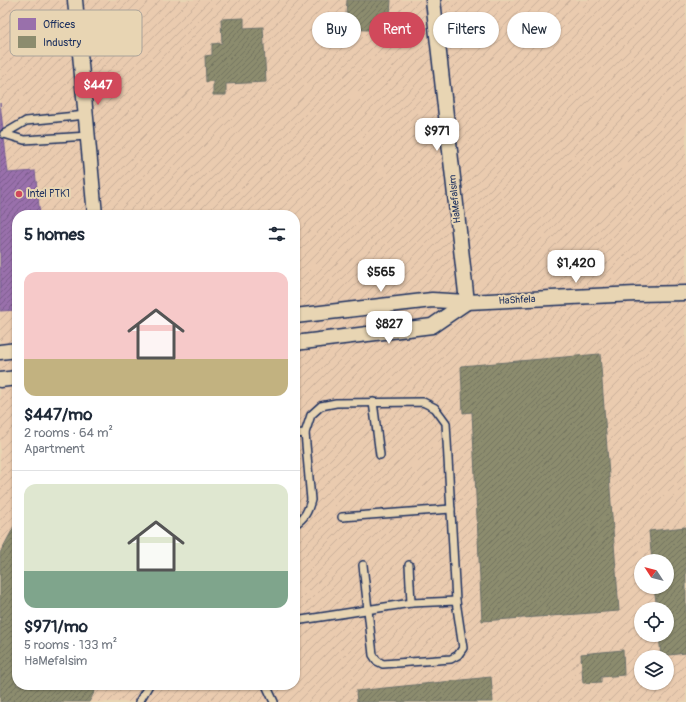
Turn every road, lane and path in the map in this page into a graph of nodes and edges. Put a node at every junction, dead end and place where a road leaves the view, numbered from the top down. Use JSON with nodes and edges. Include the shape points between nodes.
{"nodes":[{"id":1,"x":75,"y":0,"type":"edge"},
{"id":2,"x":433,"y":0,"type":"edge"},
{"id":3,"x":76,"y":10,"type":"edge"},
{"id":4,"x":80,"y":56,"type":"edge"},
{"id":5,"x":86,"y":115,"type":"junction"},
{"id":6,"x":88,"y":136,"type":"junction"},
{"id":7,"x":95,"y":210,"type":"edge"},
{"id":8,"x":686,"y":293,"type":"edge"},
{"id":9,"x":467,"y":302,"type":"junction"},
{"id":10,"x":300,"y":315,"type":"edge"},
{"id":11,"x":300,"y":342,"type":"edge"},
{"id":12,"x":12,"y":351,"type":"edge"},
{"id":13,"x":0,"y":352,"type":"edge"},
{"id":14,"x":12,"y":379,"type":"edge"},
{"id":15,"x":0,"y":380,"type":"edge"},
{"id":16,"x":373,"y":402,"type":"junction"},
{"id":17,"x":305,"y":433,"type":"junction"},
{"id":18,"x":300,"y":434,"type":"edge"},
{"id":19,"x":380,"y":455,"type":"dead end"},
{"id":20,"x":451,"y":509,"type":"junction"},
{"id":21,"x":342,"y":517,"type":"dead end"},
{"id":22,"x":300,"y":521,"type":"edge"},
{"id":23,"x":363,"y":565,"type":"dead end"},
{"id":24,"x":409,"y":565,"type":"dead end"},
{"id":25,"x":456,"y":601,"type":"junction"},
{"id":26,"x":411,"y":603,"type":"junction"},
{"id":27,"x":368,"y":610,"type":"junction"},
{"id":28,"x":300,"y":620,"type":"edge"},
{"id":29,"x":146,"y":690,"type":"edge"},
{"id":30,"x":268,"y":690,"type":"edge"},
{"id":31,"x":139,"y":702,"type":"edge"},
{"id":32,"x":274,"y":702,"type":"edge"}],
"edges":[{"from":1,"to":3,"type":"street"},
{"from":2,"to":9,"type":"street","name":"HaMefalsim"},
{"from":4,"to":5,"type":"street"},
{"from":5,"to":6,"type":"street"},
{"from":5,"to":6,"type":"lane","via":[[26,121],[4,134],[24,140]]},
{"from":6,"to":7,"type":"street"},
{"from":8,"to":9,"type":"street","name":"HaShfela"},
{"from":9,"to":10,"type":"street","name":"HaShfela","via":[[432,300]]},
{"from":9,"to":11,"type":"street","via":[[432,326]]},
{"from":12,"to":13,"type":"street"},
{"from":14,"to":15,"type":"street"},
{"from":16,"to":17,"type":"lane","via":[[321,406],[310,415]]},
{"from":16,"to":19,"type":"lane"},
{"from":16,"to":20,"type":"lane","via":[[423,402],[435,408],[446,423]]},
{"from":17,"to":18,"type":"lane"},
{"from":17,"to":22,"type":"lane","via":[[311,500]]},
{"from":20,"to":21,"type":"lane"},
{"from":20,"to":25,"type":"lane"},
{"from":23,"to":27,"type":"lane"},
{"from":24,"to":26,"type":"lane"},
{"from":25,"to":26,"type":"lane"},
{"from":25,"to":27,"type":"lane","via":[[463,648],[451,659],[383,664],[377,661],[373,656]]},
{"from":26,"to":27,"type":"lane"},
{"from":27,"to":28,"type":"lane"},
{"from":29,"to":31,"type":"lane"},
{"from":30,"to":32,"type":"lane"}]}
